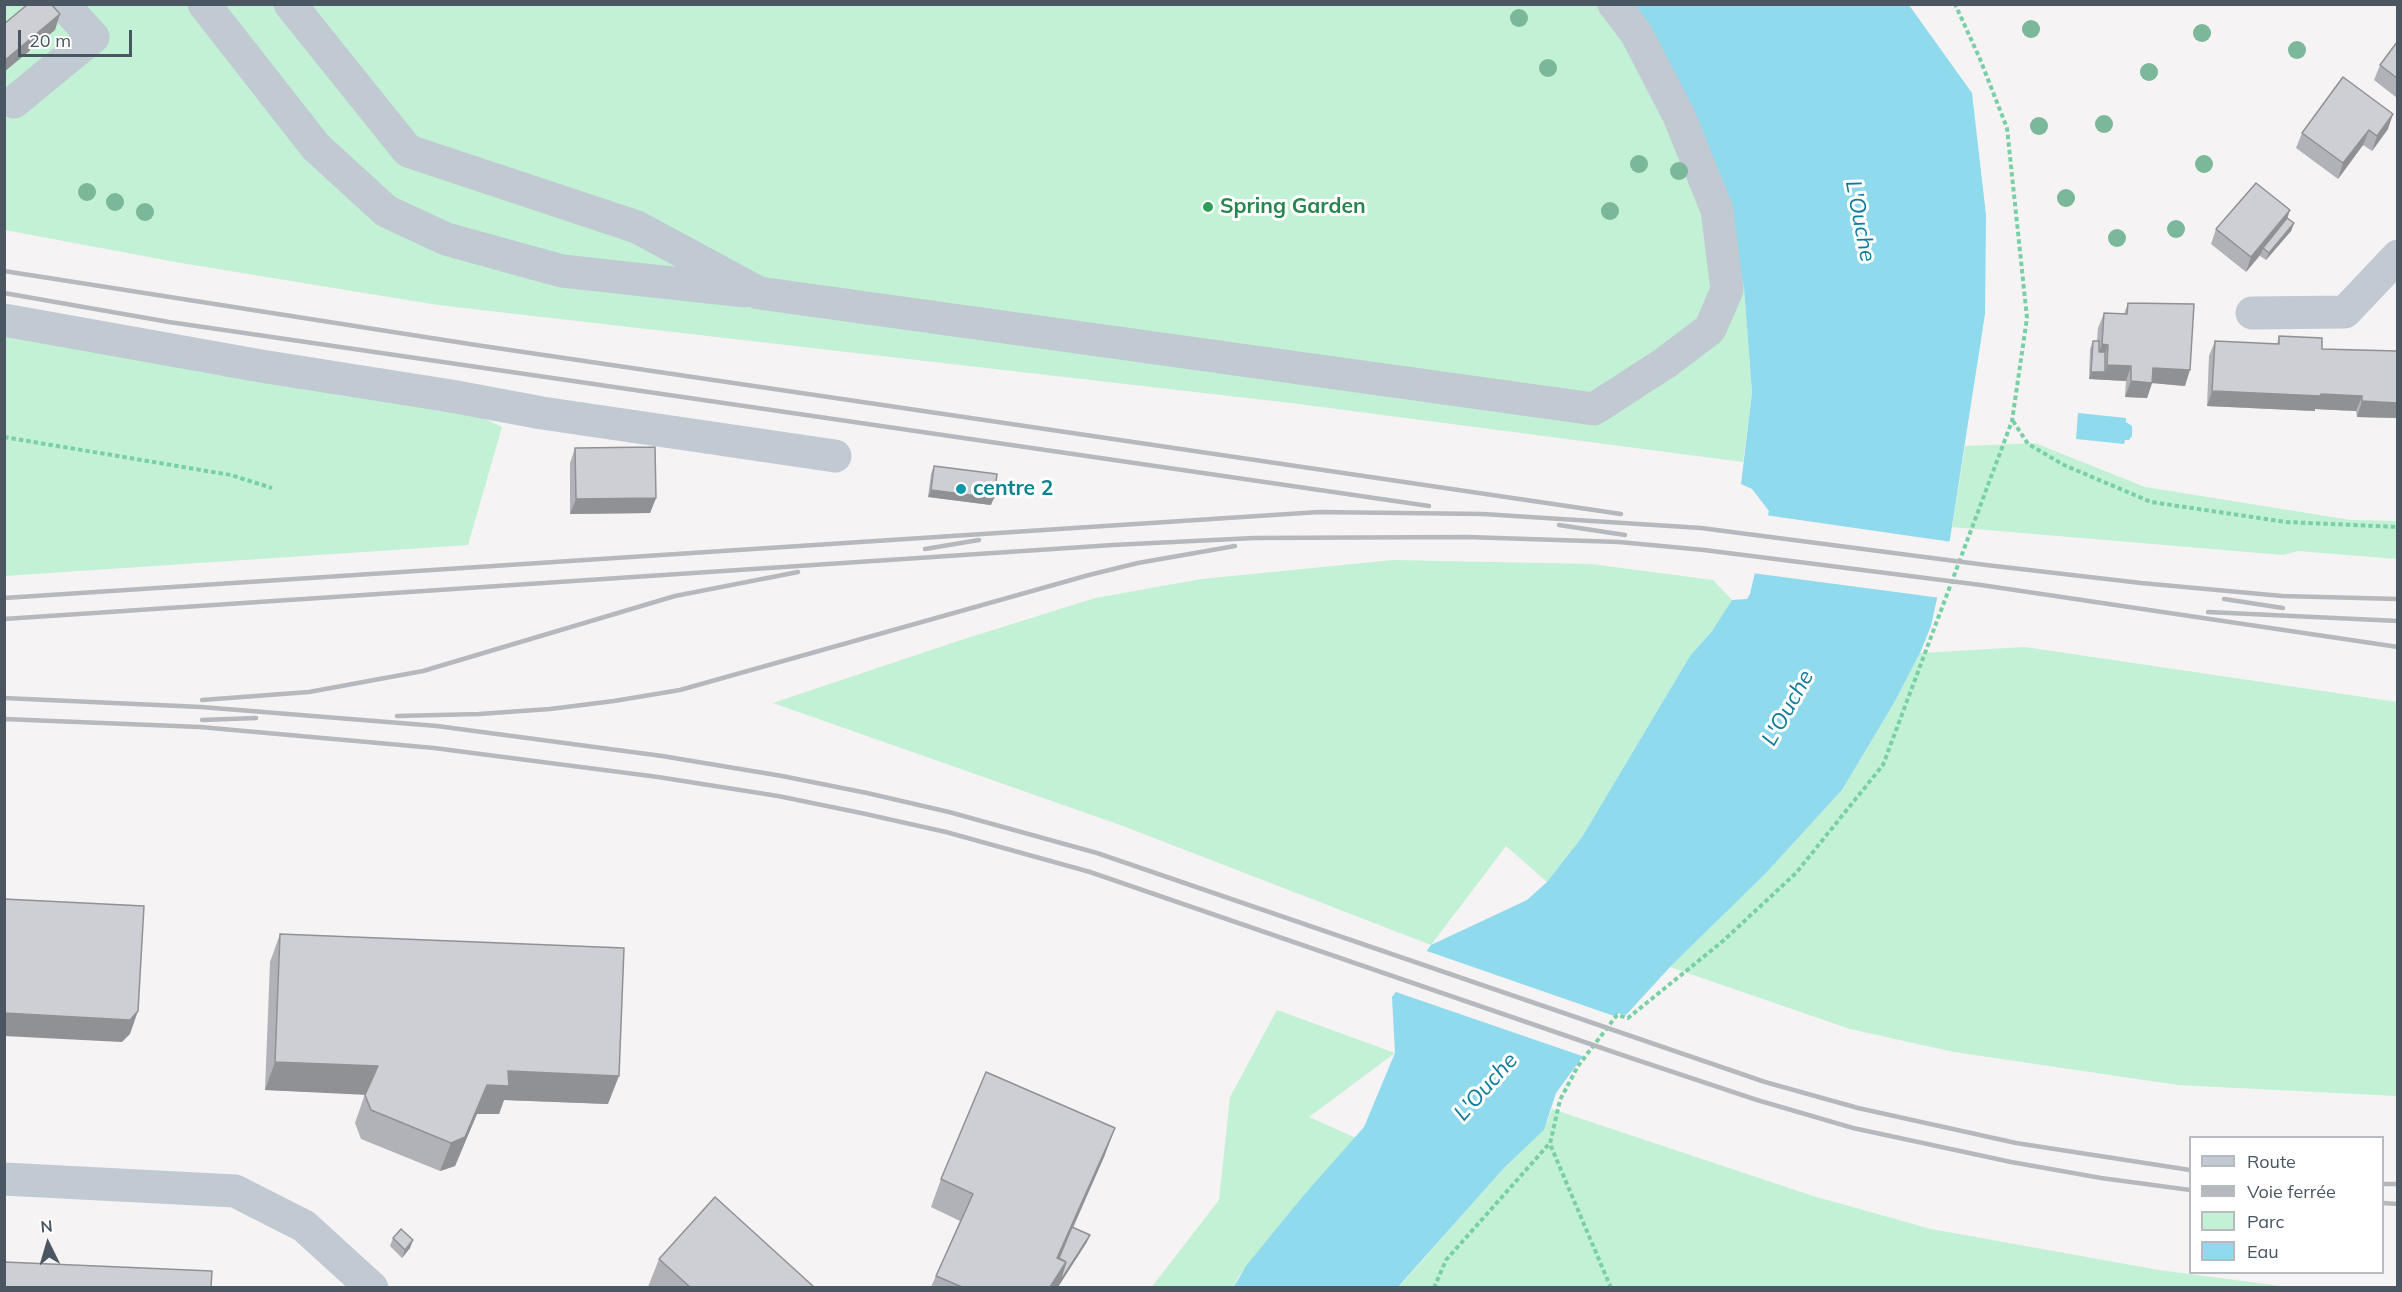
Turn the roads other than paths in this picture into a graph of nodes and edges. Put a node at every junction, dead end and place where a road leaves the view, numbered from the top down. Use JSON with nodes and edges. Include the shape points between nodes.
{"nodes":[{"id":1,"x":63,"y":4,"type":"edge"},
{"id":2,"x":204,"y":4,"type":"edge"},
{"id":3,"x":290,"y":4,"type":"edge"},
{"id":4,"x":1614,"y":4,"type":"edge"},
{"id":5,"x":14,"y":102,"type":"dead end"},
{"id":6,"x":2397,"y":256,"type":"edge"},
{"id":7,"x":759,"y":292,"type":"junction"},
{"id":8,"x":2252,"y":313,"type":"dead end"},
{"id":9,"x":4,"y":320,"type":"edge"},
{"id":10,"x":835,"y":456,"type":"dead end"},
{"id":11,"x":4,"y":1179,"type":"edge"},
{"id":12,"x":372,"y":1287,"type":"edge"}],
"edges":[{"from":1,"to":5,"type":"street","via":[[93,37]]},
{"from":2,"to":7,"type":"street","via":[[316,147],[386,212],[446,239],[562,272]]},
{"from":3,"to":7,"type":"street","via":[[408,151],[637,227]]},
{"from":4,"to":7,"type":"street","via":[[1636,33],[1679,116],[1717,210],[1727,290],[1710,329],[1594,409]]},
{"from":6,"to":8,"type":"street","via":[[2345,312]]},
{"from":9,"to":10,"type":"street","via":[[542,413]]},
{"from":11,"to":12,"type":"street","via":[[235,1191],[304,1226]]}]}
